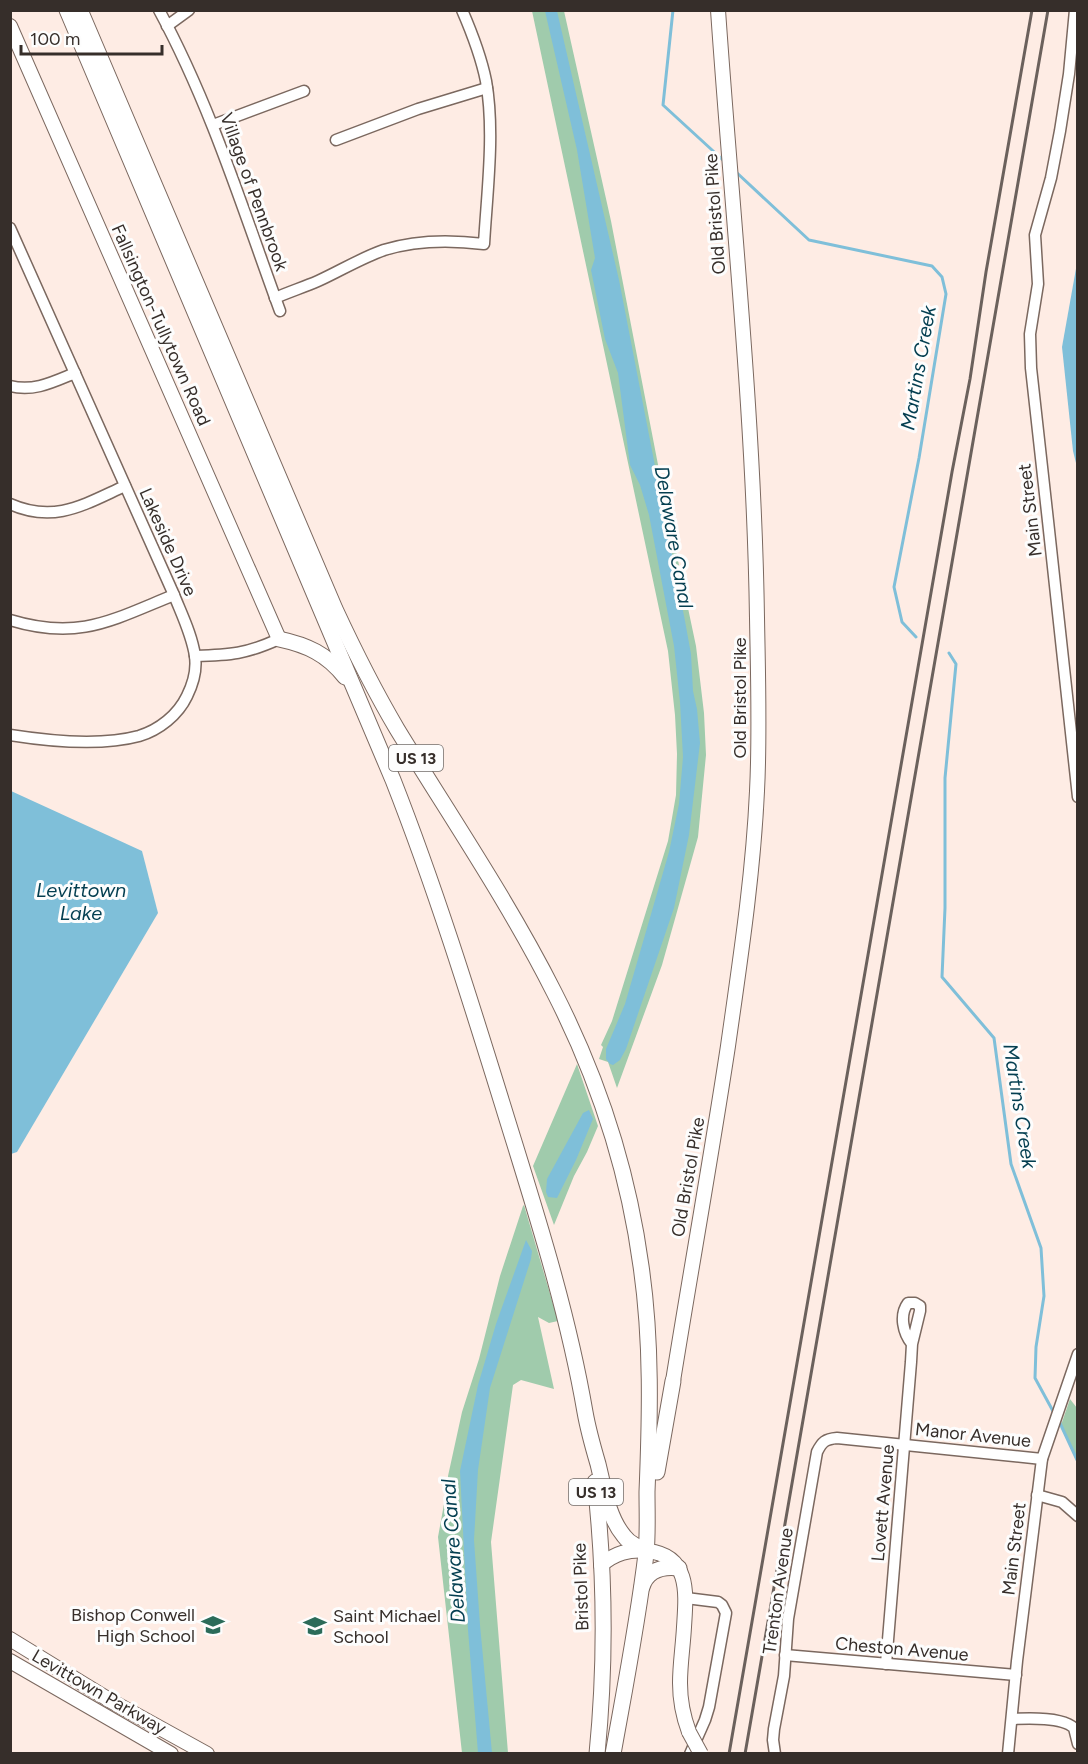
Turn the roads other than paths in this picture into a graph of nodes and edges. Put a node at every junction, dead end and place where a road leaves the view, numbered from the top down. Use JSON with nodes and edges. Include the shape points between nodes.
{"nodes":[{"id":1,"x":67,"y":10,"type":"edge"},
{"id":2,"x":81,"y":10,"type":"edge"},
{"id":3,"x":159,"y":10,"type":"edge"},
{"id":4,"x":189,"y":10,"type":"edge"},
{"id":5,"x":462,"y":10,"type":"edge"},
{"id":6,"x":718,"y":10,"type":"edge"},
{"id":7,"x":1075,"y":10,"type":"edge"},
{"id":8,"x":10,"y":26,"type":"edge"},
{"id":9,"x":167,"y":26,"type":"junction"},
{"id":10,"x":487,"y":88,"type":"junction"},
{"id":11,"x":304,"y":91,"type":"dead end"},
{"id":12,"x":213,"y":125,"type":"junction"},
{"id":13,"x":336,"y":140,"type":"dead end"},
{"id":14,"x":10,"y":228,"type":"edge"},
{"id":15,"x":275,"y":297,"type":"junction"},
{"id":16,"x":280,"y":311,"type":"dead end"},
{"id":17,"x":75,"y":374,"type":"junction"},
{"id":18,"x":10,"y":386,"type":"edge"},
{"id":19,"x":125,"y":486,"type":"junction"},
{"id":20,"x":10,"y":504,"type":"edge"},
{"id":21,"x":174,"y":595,"type":"junction"},
{"id":22,"x":10,"y":620,"type":"edge"},
{"id":23,"x":279,"y":639,"type":"junction"},
{"id":24,"x":195,"y":656,"type":"junction"},
{"id":25,"x":356,"y":692,"type":"junction"},
{"id":26,"x":10,"y":735,"type":"edge"},
{"id":27,"x":1077,"y":797,"type":"edge"},
{"id":28,"x":912,"y":1344,"type":"dead end"},
{"id":29,"x":1077,"y":1354,"type":"edge"},
{"id":30,"x":673,"y":1381,"type":"joint"},
{"id":31,"x":586,"y":1420,"type":"junction"},
{"id":32,"x":829,"y":1438,"type":"joint"},
{"id":33,"x":904,"y":1444,"type":"junction"},
{"id":34,"x":1042,"y":1459,"type":"junction"},
{"id":35,"x":1037,"y":1495,"type":"junction"},
{"id":36,"x":1077,"y":1516,"type":"edge"},
{"id":37,"x":647,"y":1525,"type":"junction"},
{"id":38,"x":646,"y":1550,"type":"junction"},
{"id":39,"x":601,"y":1565,"type":"junction"},
{"id":40,"x":679,"y":1568,"type":"junction"},
{"id":41,"x":641,"y":1589,"type":"junction"},
{"id":42,"x":686,"y":1598,"type":"junction"},
{"id":43,"x":14,"y":1641,"type":"edge"},
{"id":44,"x":786,"y":1655,"type":"junction"},
{"id":45,"x":10,"y":1659,"type":"edge"},
{"id":46,"x":886,"y":1664,"type":"junction"},
{"id":47,"x":1016,"y":1676,"type":"junction"},
{"id":48,"x":1012,"y":1719,"type":"junction"},
{"id":49,"x":1077,"y":1745,"type":"edge"},
{"id":50,"x":171,"y":1754,"type":"edge"},
{"id":51,"x":207,"y":1754,"type":"edge"},
{"id":52,"x":597,"y":1754,"type":"edge"},
{"id":53,"x":613,"y":1754,"type":"edge"},
{"id":54,"x":690,"y":1754,"type":"edge"},
{"id":55,"x":701,"y":1754,"type":"edge"},
{"id":56,"x":775,"y":1754,"type":"edge"},
{"id":57,"x":1008,"y":1754,"type":"edge"},
{"id":58,"x":1077,"y":1754,"type":"edge"}],
"edges":[{"from":1,"to":25,"type":"highway","number":"US 13"},
{"from":2,"to":37,"type":"highway","number":"US 13","via":[[347,635],[397,728],[536,957],[594,1080],[622,1168],[641,1267],[649,1374]]},
{"from":3,"to":9,"type":"street","name":"Village of Pennbrook"},
{"from":4,"to":9,"type":"street"},
{"from":5,"to":10,"type":"street","name":"Village of Pennbrook"},
{"from":6,"to":30,"type":"main road","name":"Old Bristol Pike","via":[[752,461],[759,720],[757,794],[746,918]]},
{"from":7,"to":27,"type":"street","name":"Main Street","via":[[1060,131],[1035,235],[1038,284],[1030,334]]},
{"from":8,"to":23,"type":"main road","name":"Fallsington-Tullytown Road"},
{"from":9,"to":12,"type":"street","name":"Village of Pennbrook"},
{"from":10,"to":13,"type":"street"},
{"from":10,"to":15,"type":"street","name":"Village of Pennbrook","via":[[484,244],[421,243],[385,250]]},
{"from":11,"to":12,"type":"street"},
{"from":12,"to":15,"type":"street","name":"Village of Pennbrook"},
{"from":14,"to":17,"type":"street","name":"Lakeside Drive"},
{"from":15,"to":16,"type":"street"},
{"from":17,"to":18,"type":"street","via":[[39,387]]},
{"from":17,"to":19,"type":"street","name":"Lakeside Drive"},
{"from":19,"to":20,"type":"street","via":[[60,513],[38,513]]},
{"from":19,"to":21,"type":"street","name":"Lakeside Drive"},
{"from":21,"to":22,"type":"street","via":[[96,626],[43,628]]},
{"from":21,"to":24,"type":"street","name":"Lakeside Drive"},
{"from":23,"to":24,"type":"street","via":[[243,653]]},
{"from":23,"to":25,"type":"highway","via":[[324,655]]},
{"from":24,"to":26,"type":"street","name":"Lakeside Drive","via":[[193,682],[185,701],[171,718],[149,732],[89,741]]},
{"from":25,"to":31,"type":"highway","number":"US 13","via":[[406,812],[452,942],[554,1272]]},
{"from":28,"to":33,"type":"street","name":"Lovett Avenue"},
{"from":29,"to":34,"type":"street","name":"Main Street"},
{"from":30,"to":37,"type":"highway"},
{"from":31,"to":38,"type":"highway","via":[[615,1522],[627,1540]]},
{"from":31,"to":39,"type":"highway","name":"Bristol Pike","number":"US 13"},
{"from":32,"to":33,"type":"street","name":"Manor Avenue"},
{"from":32,"to":44,"type":"street","name":"Trenton Avenue","via":[[817,1452],[788,1619]]},
{"from":33,"to":34,"type":"street","name":"Manor Avenue"},
{"from":33,"to":46,"type":"street","name":"Lovett Avenue"},
{"from":34,"to":35,"type":"street","name":"Main Street"},
{"from":35,"to":36,"type":"street","via":[[1062,1503]]},
{"from":35,"to":47,"type":"street","name":"Main Street"},
{"from":37,"to":38,"type":"highway","number":"US 13"},
{"from":38,"to":39,"type":"main road","via":[[621,1552]]},
{"from":38,"to":40,"type":"main road","via":[[662,1554]]},
{"from":38,"to":41,"type":"highway","number":"US 13"},
{"from":39,"to":52,"type":"highway","name":"Bristol Pike","number":"US 13","via":[[602,1692]]},
{"from":40,"to":41,"type":"highway","via":[[669,1566],[655,1571]]},
{"from":40,"to":42,"type":"main road"},
{"from":41,"to":53,"type":"highway","number":"US 13"},
{"from":42,"to":54,"type":"street","via":[[718,1602],[726,1613],[709,1707]]},
{"from":42,"to":55,"type":"main road","bridge":true,"via":[[681,1704]]},
{"from":43,"to":45,"type":"street"},
{"from":43,"to":51,"type":"main road","name":"Levittown Parkway"},
{"from":44,"to":46,"type":"street","name":"Cheston Avenue"},
{"from":44,"to":56,"type":"street","name":"Trenton Avenue","via":[[774,1729]]},
{"from":45,"to":50,"type":"main road","name":"Levittown Parkway"},
{"from":46,"to":47,"type":"street","name":"Cheston Avenue"},
{"from":47,"to":48,"type":"street","name":"Main Street"},
{"from":48,"to":49,"type":"street","via":[[1066,1723],[1074,1728]]},
{"from":48,"to":57,"type":"street","name":"Main Street"},
{"from":49,"to":58,"type":"street"}]}
